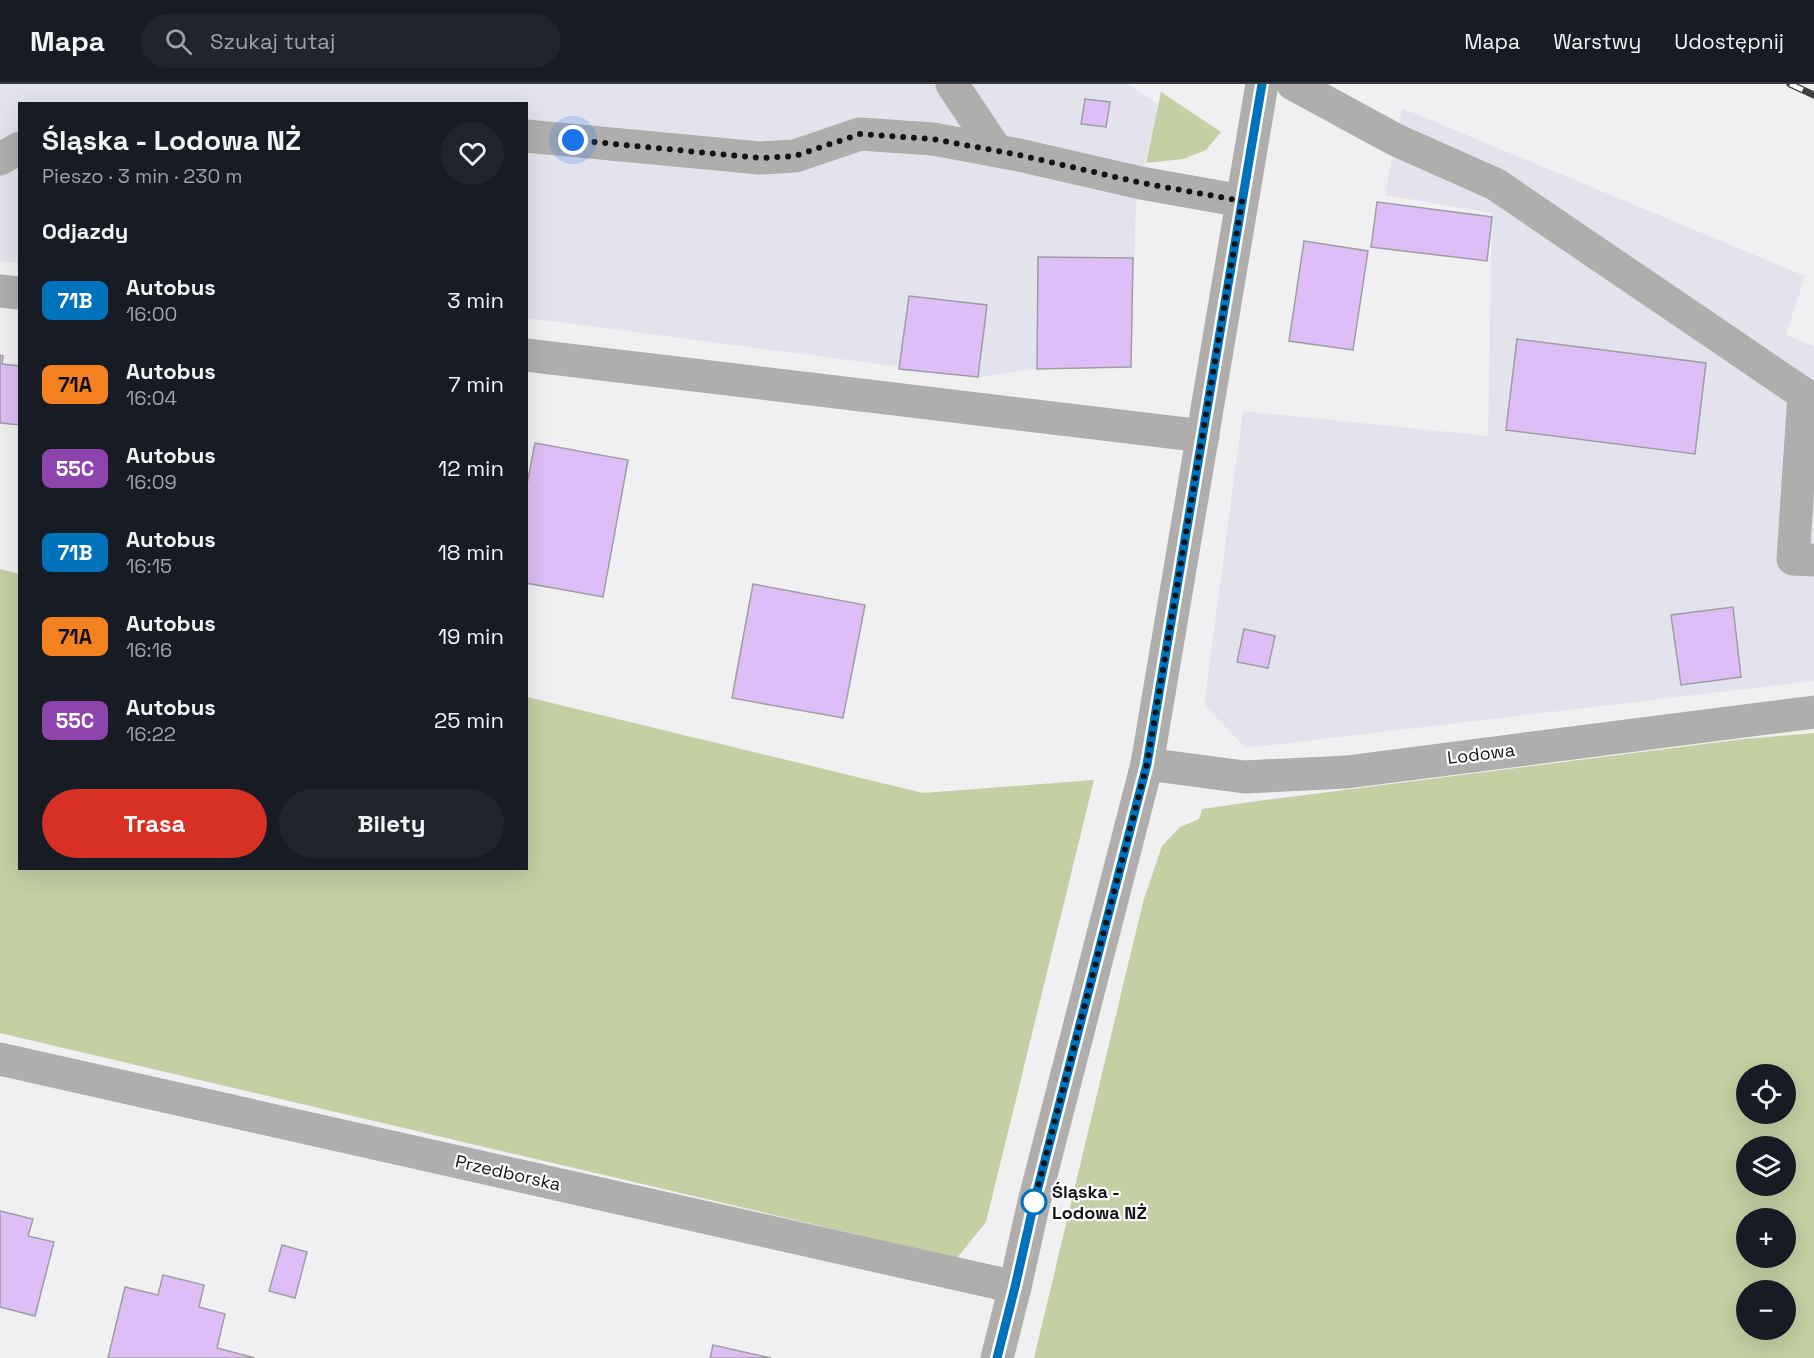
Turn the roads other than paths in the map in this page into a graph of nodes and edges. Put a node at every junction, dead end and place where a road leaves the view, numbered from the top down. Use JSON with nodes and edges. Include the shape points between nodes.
{"nodes":[{"id":1,"x":952,"y":84,"type":"edge"},
{"id":2,"x":1262,"y":84,"type":"edge"},
{"id":3,"x":1293,"y":84,"type":"edge"},
{"id":4,"x":528,"y":136,"type":"edge"},
{"id":5,"x":18,"y":149,"type":"edge"},
{"id":6,"x":996,"y":150,"type":"junction"},
{"id":7,"x":0,"y":159,"type":"edge"},
{"id":8,"x":1242,"y":201,"type":"junction"},
{"id":9,"x":0,"y":291,"type":"edge"},
{"id":10,"x":18,"y":293,"type":"edge"},
{"id":11,"x":528,"y":354,"type":"edge"},
{"id":12,"x":1203,"y":436,"type":"junction"},
{"id":13,"x":1814,"y":560,"type":"edge"},
{"id":14,"x":1814,"y":712,"type":"edge"},
{"id":15,"x":1147,"y":764,"type":"junction"},
{"id":16,"x":0,"y":1059,"type":"edge"},
{"id":17,"x":1015,"y":1287,"type":"junction"},
{"id":18,"x":997,"y":1358,"type":"edge"}],
"edges":[{"from":1,"to":6,"type":"street"},
{"from":2,"to":8,"type":"street"},
{"from":3,"to":13,"type":"street","via":[[1396,140],[1494,184],[1804,394],[1793,559]]},
{"from":4,"to":6,"type":"street","via":[[760,158],[795,156],[860,134],[933,139]]},
{"from":5,"to":7,"type":"street"},
{"from":6,"to":8,"type":"street"},
{"from":8,"to":12,"type":"street"},
{"from":9,"to":10,"type":"street"},
{"from":11,"to":12,"type":"street"},
{"from":12,"to":15,"type":"street"},
{"from":14,"to":15,"type":"street","name":"Lodowa","via":[[1347,772],[1244,777]]},
{"from":15,"to":17,"type":"street"},
{"from":16,"to":17,"type":"street","name":"Przedborska"},
{"from":17,"to":18,"type":"street"}]}
